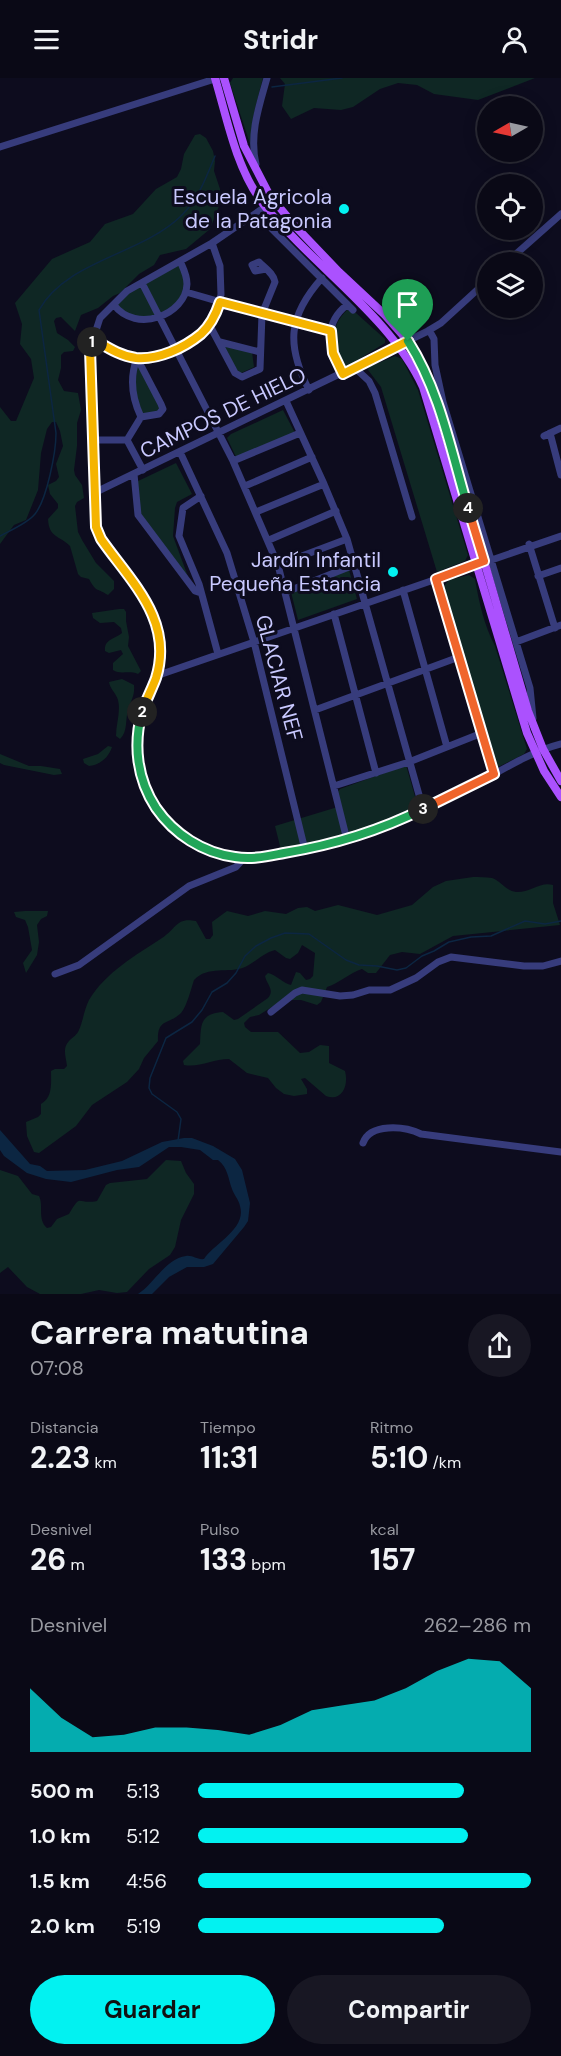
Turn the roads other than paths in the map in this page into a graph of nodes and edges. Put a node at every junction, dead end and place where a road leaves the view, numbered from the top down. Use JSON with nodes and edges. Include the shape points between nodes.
{"nodes":[{"id":1,"x":216,"y":78,"type":"edge"},
{"id":2,"x":224,"y":78,"type":"edge"},
{"id":3,"x":267,"y":78,"type":"edge"},
{"id":4,"x":0,"y":147,"type":"edge"},
{"id":5,"x":261,"y":181,"type":"junction"},
{"id":6,"x":266,"y":207,"type":"junction"},
{"id":7,"x":256,"y":214,"type":"junction"},
{"id":8,"x":561,"y":214,"type":"edge"},
{"id":9,"x":212,"y":243,"type":"junction"},
{"id":10,"x":518,"y":252,"type":"edge"},
{"id":11,"x":180,"y":261,"type":"junction"},
{"id":12,"x":266,"y":269,"type":"dead end"},
{"id":13,"x":327,"y":272,"type":"junction"},
{"id":14,"x":320,"y":279,"type":"junction"},
{"id":15,"x":142,"y":283,"type":"junction"},
{"id":16,"x":477,"y":290,"type":"edge"},
{"id":17,"x":186,"y":292,"type":"junction"},
{"id":18,"x":220,"y":302,"type":"junction"},
{"id":19,"x":114,"y":304,"type":"junction"},
{"id":20,"x":347,"y":305,"type":"junction"},
{"id":21,"x":353,"y":310,"type":"dead end"},
{"id":22,"x":262,"y":314,"type":"junction"},
{"id":23,"x":159,"y":316,"type":"junction"},
{"id":24,"x":295,"y":322,"type":"junction"},
{"id":25,"x":209,"y":324,"type":"junction"},
{"id":26,"x":429,"y":330,"type":"junction"},
{"id":27,"x":331,"y":331,"type":"junction"},
{"id":28,"x":93,"y":339,"type":"junction"},
{"id":29,"x":408,"y":341,"type":"junction"},
{"id":30,"x":220,"y":342,"type":"junction"},
{"id":31,"x":399,"y":346,"type":"junction"},
{"id":32,"x":176,"y":348,"type":"junction"},
{"id":33,"x":260,"y":352,"type":"junction"},
{"id":34,"x":137,"y":358,"type":"junction"},
{"id":35,"x":355,"y":368,"type":"junction"},
{"id":36,"x":343,"y":374,"type":"junction"},
{"id":37,"x":309,"y":390,"type":"junction"},
{"id":38,"x":286,"y":400,"type":"junction"},
{"id":39,"x":141,"y":417,"type":"junction"},
{"id":40,"x":561,"y":428,"type":"edge"},
{"id":41,"x":219,"y":433,"type":"junction"},
{"id":42,"x":300,"y":433,"type":"junction"},
{"id":43,"x":93,"y":440,"type":"junction"},
{"id":44,"x":127,"y":440,"type":"junction"},
{"id":45,"x":180,"y":452,"type":"junction"},
{"id":46,"x":312,"y":457,"type":"junction"},
{"id":47,"x":233,"y":461,"type":"junction"},
{"id":48,"x":143,"y":470,"type":"junction"},
{"id":49,"x":134,"y":474,"type":"junction"},
{"id":50,"x":561,"y":475,"type":"edge"},
{"id":51,"x":324,"y":484,"type":"junction"},
{"id":52,"x":244,"y":486,"type":"junction"},
{"id":53,"x":94,"y":493,"type":"junction"},
{"id":54,"x":201,"y":496,"type":"junction"},
{"id":55,"x":336,"y":510,"type":"junction"},
{"id":56,"x":256,"y":512,"type":"junction"},
{"id":57,"x":412,"y":517,"type":"dead end"},
{"id":58,"x":561,"y":531,"type":"edge"},
{"id":59,"x":561,"y":536,"type":"edge"},
{"id":60,"x":347,"y":539,"type":"junction"},
{"id":61,"x":269,"y":540,"type":"junction"},
{"id":62,"x":529,"y":545,"type":"junction"},
{"id":63,"x":486,"y":561,"type":"junction"},
{"id":64,"x":278,"y":565,"type":"junction"},
{"id":65,"x":354,"y":565,"type":"junction"},
{"id":66,"x":561,"y":568,"type":"edge"},
{"id":67,"x":538,"y":576,"type":"junction"},
{"id":68,"x":436,"y":579,"type":"junction"},
{"id":69,"x":402,"y":590,"type":"junction"},
{"id":70,"x":286,"y":592,"type":"junction"},
{"id":71,"x":201,"y":593,"type":"junction"},
{"id":72,"x":364,"y":603,"type":"junction"},
{"id":73,"x":334,"y":614,"type":"junction"},
{"id":74,"x":295,"y":627,"type":"junction"},
{"id":75,"x":558,"y":627,"type":"edge"},
{"id":76,"x":254,"y":642,"type":"junction"},
{"id":77,"x":516,"y":642,"type":"junction"},
{"id":78,"x":218,"y":654,"type":"junction"},
{"id":79,"x":459,"y":657,"type":"junction"},
{"id":80,"x":425,"y":669,"type":"junction"},
{"id":81,"x":156,"y":676,"type":"junction"},
{"id":82,"x":386,"y":684,"type":"junction"},
{"id":83,"x":355,"y":696,"type":"junction"},
{"id":84,"x":315,"y":710,"type":"junction"},
{"id":85,"x":482,"y":733,"type":"junction"},
{"id":86,"x":536,"y":733,"type":"junction"},
{"id":87,"x":561,"y":744,"type":"edge"},
{"id":88,"x":447,"y":747,"type":"junction"},
{"id":89,"x":543,"y":749,"type":"junction"},
{"id":90,"x":534,"y":753,"type":"junction"},
{"id":91,"x":408,"y":762,"type":"junction"},
{"id":92,"x":376,"y":773,"type":"junction"},
{"id":93,"x":494,"y":774,"type":"junction"},
{"id":94,"x":561,"y":781,"type":"edge"},
{"id":95,"x":334,"y":786,"type":"junction"},
{"id":96,"x":561,"y":797,"type":"edge"},
{"id":97,"x":423,"y":809,"type":"junction"},
{"id":98,"x":347,"y":840,"type":"junction"},
{"id":99,"x":305,"y":850,"type":"junction"},
{"id":100,"x":244,"y":858,"type":"junction"},
{"id":101,"x":561,"y":961,"type":"edge"},
{"id":102,"x":55,"y":974,"type":"dead end"},
{"id":103,"x":271,"y":1012,"type":"dead end"},
{"id":104,"x":363,"y":1143,"type":"dead end"},
{"id":105,"x":561,"y":1152,"type":"edge"}],
"edges":[{"from":1,"to":4,"type":"street"},
{"from":1,"to":6,"type":"main road","via":[[240,159]]},
{"from":2,"to":5,"type":"main road","via":[[239,130]]},
{"from":3,"to":5,"type":"street","via":[[254,132],[254,155]]},
{"from":5,"to":29,"type":"main road","via":[[290,220]]},
{"from":6,"to":7,"type":"street"},
{"from":6,"to":13,"type":"main road"},
{"from":7,"to":9,"type":"street"},
{"from":7,"to":14,"type":"street"},
{"from":8,"to":10,"type":"street"},
{"from":9,"to":11,"type":"street"},
{"from":9,"to":18,"type":"street","via":[[222,273]]},
{"from":11,"to":15,"type":"street"},
{"from":11,"to":17,"type":"street","via":[[186,275]]},
{"from":12,"to":22,"type":"street","via":[[275,282]]},
{"from":13,"to":14,"type":"street"},
{"from":13,"to":31,"type":"main road"},
{"from":14,"to":20,"type":"street"},
{"from":14,"to":24,"type":"street","via":[[303,301]]},
{"from":15,"to":19,"type":"street"},
{"from":15,"to":23,"type":"street"},
{"from":16,"to":26,"type":"street"},
{"from":17,"to":18,"type":"street"},
{"from":17,"to":23,"type":"street","via":[[176,306]]},
{"from":18,"to":22,"type":"street"},
{"from":18,"to":25,"type":"street"},
{"from":19,"to":23,"type":"street","via":[[135,320]]},
{"from":19,"to":28,"type":"street","via":[[100,318]]},
{"from":20,"to":21,"type":"street"},
{"from":20,"to":27,"type":"street"},
{"from":22,"to":24,"type":"street"},
{"from":22,"to":33,"type":"street"},
{"from":23,"to":32,"type":"street"},
{"from":24,"to":27,"type":"street"},
{"from":24,"to":37,"type":"street","via":[[295,354]]},
{"from":25,"to":30,"type":"street"},
{"from":25,"to":32,"type":"street","via":[[200,335]]},
{"from":26,"to":29,"type":"street"},
{"from":26,"to":63,"type":"street","via":[[434,339],[443,402]]},
{"from":27,"to":36,"type":"street","via":[[333,353]]},
{"from":28,"to":34,"type":"street","via":[[119,354]]},
{"from":28,"to":43,"type":"street"},
{"from":29,"to":31,"type":"street","name":"CAMPOS DE HIELO"},
{"from":29,"to":63,"type":"main road","via":[[432,386]]},
{"from":30,"to":33,"type":"street"},
{"from":30,"to":33,"type":"street","via":[[238,376],[260,369]]},
{"from":31,"to":35,"type":"street","name":"CAMPOS DE HIELO"},
{"from":31,"to":63,"type":"main road","via":[[423,387]]},
{"from":32,"to":34,"type":"street","via":[[162,355]]},
{"from":32,"to":41,"type":"street"},
{"from":34,"to":39,"type":"street","via":[[132,370],[133,399]]},
{"from":34,"to":39,"type":"street","via":[[162,410]]},
{"from":35,"to":36,"type":"street","name":"CAMPOS DE HIELO"},
{"from":35,"to":57,"type":"street","via":[[375,393]]},
{"from":36,"to":37,"type":"street","name":"CAMPOS DE HIELO"},
{"from":37,"to":38,"type":"street","name":"CAMPOS DE HIELO"},
{"from":38,"to":41,"type":"street","name":"CAMPOS DE HIELO"},
{"from":38,"to":42,"type":"street"},
{"from":39,"to":44,"type":"street"},
{"from":40,"to":50,"type":"street","via":[[547,435]]},
{"from":41,"to":45,"type":"street","name":"CAMPOS DE HIELO"},
{"from":41,"to":47,"type":"street"},
{"from":42,"to":46,"type":"street"},
{"from":42,"to":47,"type":"street"},
{"from":43,"to":44,"type":"street"},
{"from":43,"to":53,"type":"street"},
{"from":44,"to":48,"type":"street"},
{"from":45,"to":48,"type":"street","name":"CAMPOS DE HIELO"},
{"from":45,"to":54,"type":"street","name":"GLACIAR NEF"},
{"from":46,"to":51,"type":"street"},
{"from":46,"to":52,"type":"street"},
{"from":47,"to":52,"type":"street"},
{"from":48,"to":49,"type":"street","name":"CAMPOS DE HIELO"},
{"from":49,"to":53,"type":"street","name":"CAMPOS DE HIELO"},
{"from":49,"to":71,"type":"street","via":[[136,508],[142,522],[195,591]]},
{"from":51,"to":55,"type":"street"},
{"from":51,"to":56,"type":"street"},
{"from":52,"to":56,"type":"street"},
{"from":53,"to":81,"type":"street","via":[[99,535],[154,615],[160,647]]},
{"from":54,"to":71,"type":"street","via":[[183,507],[178,530]]},
{"from":54,"to":76,"type":"street","name":"GLACIAR NEF","via":[[227,553]]},
{"from":55,"to":60,"type":"street"},
{"from":55,"to":61,"type":"street"},
{"from":56,"to":61,"type":"street"},
{"from":58,"to":62,"type":"street"},
{"from":59,"to":62,"type":"street"},
{"from":60,"to":64,"type":"street"},
{"from":60,"to":65,"type":"street"},
{"from":61,"to":64,"type":"street"},
{"from":62,"to":63,"type":"street"},
{"from":62,"to":67,"type":"street"},
{"from":63,"to":68,"type":"street"},
{"from":63,"to":77,"type":"street"},
{"from":63,"to":86,"type":"main road"},
{"from":63,"to":90,"type":"main road","via":[[519,711]]},
{"from":64,"to":70,"type":"street"},
{"from":65,"to":70,"type":"street"},
{"from":65,"to":72,"type":"street"},
{"from":66,"to":67,"type":"street"},
{"from":67,"to":75,"type":"street"},
{"from":68,"to":69,"type":"street"},
{"from":68,"to":79,"type":"street"},
{"from":69,"to":72,"type":"street"},
{"from":69,"to":80,"type":"street"},
{"from":70,"to":74,"type":"street"},
{"from":71,"to":78,"type":"street"},
{"from":72,"to":73,"type":"street"},
{"from":72,"to":82,"type":"street"},
{"from":73,"to":74,"type":"street"},
{"from":73,"to":83,"type":"street"},
{"from":74,"to":76,"type":"street"},
{"from":74,"to":84,"type":"street"},
{"from":75,"to":77,"type":"street"},
{"from":76,"to":78,"type":"street"},
{"from":76,"to":99,"type":"street","name":"GLACIAR NEF"},
{"from":77,"to":86,"type":"street","via":[[530,688]]},
{"from":78,"to":81,"type":"street"},
{"from":79,"to":80,"type":"street"},
{"from":79,"to":85,"type":"street"},
{"from":80,"to":82,"type":"street"},
{"from":80,"to":88,"type":"street"},
{"from":81,"to":100,"type":"street","via":[[137,739],[139,767],[148,795],[184,837],[208,850]]},
{"from":82,"to":83,"type":"street"},
{"from":82,"to":91,"type":"street"},
{"from":83,"to":84,"type":"street"},
{"from":83,"to":92,"type":"street"},
{"from":84,"to":95,"type":"street"},
{"from":85,"to":88,"type":"street"},
{"from":85,"to":93,"type":"street"},
{"from":86,"to":89,"type":"main road"},
{"from":87,"to":89,"type":"street"},
{"from":88,"to":91,"type":"street"},
{"from":89,"to":90,"type":"street"},
{"from":89,"to":94,"type":"main road"},
{"from":90,"to":93,"type":"street"},
{"from":90,"to":96,"type":"main road"},
{"from":91,"to":92,"type":"street"},
{"from":91,"to":97,"type":"street"},
{"from":92,"to":95,"type":"street"},
{"from":93,"to":97,"type":"street"},
{"from":95,"to":98,"type":"street"},
{"from":97,"to":98,"type":"street"},
{"from":98,"to":99,"type":"street"},
{"from":99,"to":100,"type":"street"},
{"from":100,"to":102,"type":"street","via":[[236,867],[189,886],[79,965]]},
{"from":101,"to":103,"type":"street","via":[[524,966],[451,957],[390,990],[340,996],[302,990]]},
{"from":104,"to":105,"type":"street","via":[[373,1130],[395,1128]]}]}
